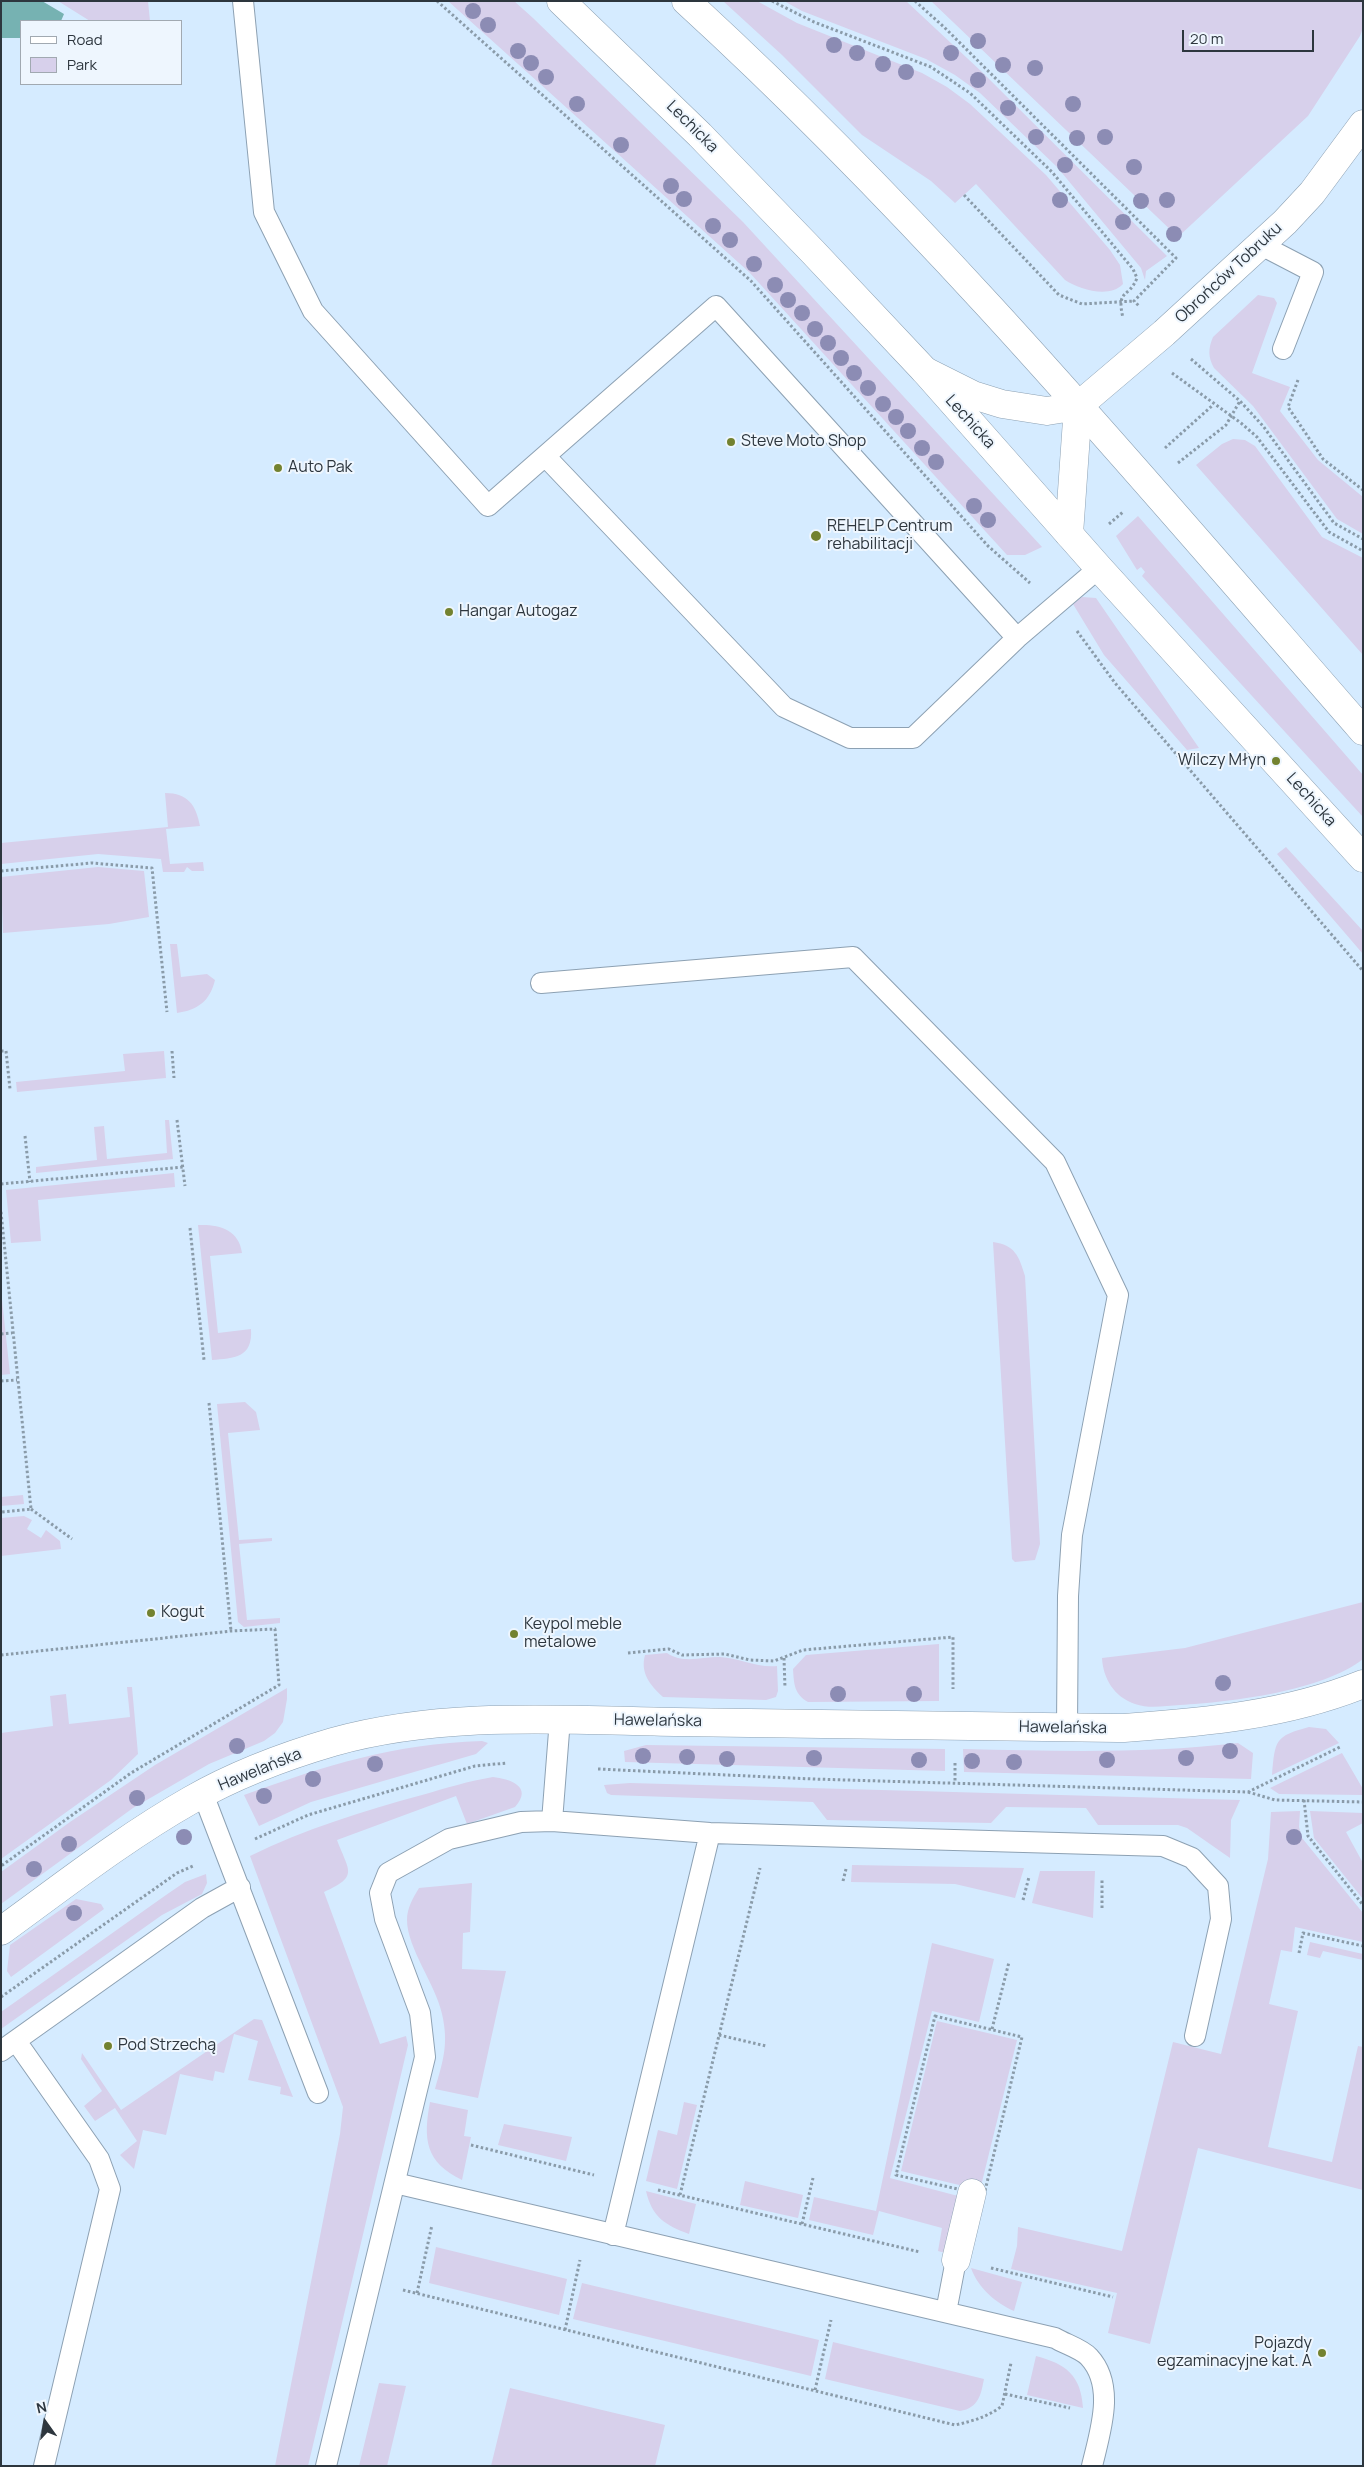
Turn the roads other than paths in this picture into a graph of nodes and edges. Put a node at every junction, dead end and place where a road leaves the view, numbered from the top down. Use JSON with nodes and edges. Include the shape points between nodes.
{"nodes":[{"id":1,"x":243,"y":1,"type":"edge"},
{"id":2,"x":561,"y":1,"type":"edge"},
{"id":3,"x":686,"y":1,"type":"edge"},
{"id":4,"x":1363,"y":124,"type":"edge"},
{"id":5,"x":1260,"y":245,"type":"junction"},
{"id":6,"x":1283,"y":349,"type":"road end"},
{"id":7,"x":925,"y":371,"type":"junction"},
{"id":8,"x":1078,"y":406,"type":"junction"},
{"id":9,"x":546,"y":457,"type":"junction"},
{"id":10,"x":1069,"y":534,"type":"junction"},
{"id":11,"x":1099,"y":568,"type":"junction"},
{"id":12,"x":1017,"y":638,"type":"junction"},
{"id":13,"x":1363,"y":731,"type":"edge"},
{"id":14,"x":1363,"y":858,"type":"edge"},
{"id":15,"x":542,"y":983,"type":"dead end"},
{"id":16,"x":1363,"y":1684,"type":"edge"},
{"id":17,"x":560,"y":1719,"type":"junction"},
{"id":18,"x":1068,"y":1728,"type":"junction"},
{"id":19,"x":203,"y":1794,"type":"junction"},
{"id":20,"x":552,"y":1821,"type":"junction"},
{"id":21,"x":710,"y":1833,"type":"junction"},
{"id":22,"x":240,"y":1887,"type":"junction"},
{"id":23,"x":1,"y":1931,"type":"edge"},
{"id":24,"x":1195,"y":2036,"type":"dead end"},
{"id":25,"x":9,"y":2046,"type":"edge"},
{"id":26,"x":318,"y":2093,"type":"dead end"},
{"id":27,"x":395,"y":2183,"type":"junction"},
{"id":28,"x":972,"y":2194,"type":"road end"},
{"id":29,"x":613,"y":2235,"type":"junction"},
{"id":30,"x":956,"y":2260,"type":"joint"},
{"id":31,"x":946,"y":2312,"type":"junction"},
{"id":32,"x":44,"y":2466,"type":"edge"},
{"id":33,"x":326,"y":2466,"type":"edge"},
{"id":34,"x":1092,"y":2466,"type":"edge"}],
"edges":[{"from":1,"to":9,"type":"lane","via":[[264,212],[313,311],[488,506]]},
{"from":2,"to":7,"type":"street","name":"Lechicka","via":[[700,134]]},
{"from":3,"to":8,"type":"street","via":[[882,192]]},
{"from":4,"to":5,"type":"street","name":"Obrońców Tobruku","via":[[1312,193]]},
{"from":5,"to":6,"type":"lane","via":[[1313,272]]},
{"from":5,"to":8,"type":"street","name":"Obrońców Tobruku"},
{"from":7,"to":8,"type":"street","via":[[973,395],[1002,404],[1047,411]]},
{"from":7,"to":10,"type":"street","name":"Lechicka"},
{"from":8,"to":10,"type":"street"},
{"from":8,"to":13,"type":"street"},
{"from":9,"to":12,"type":"lane","via":[[784,707],[850,738],[913,738]]},
{"from":9,"to":12,"type":"lane","via":[[716,306]]},
{"from":10,"to":11,"type":"street","name":"Lechicka"},
{"from":11,"to":12,"type":"lane"},
{"from":11,"to":14,"type":"street","name":"Lechicka"},
{"from":15,"to":18,"type":"lane","via":[[854,957],[1055,1162],[1118,1295],[1072,1535],[1068,1596]]},
{"from":16,"to":18,"type":"street","name":"Hawelańska","via":[[1280,1710],[1212,1722]]},
{"from":17,"to":18,"type":"street","name":"Hawelańska"},
{"from":17,"to":19,"type":"street","name":"Hawelańska","via":[[441,1724],[392,1730],[335,1742],[281,1760]]},
{"from":17,"to":20,"type":"lane"},
{"from":19,"to":22,"type":"lane"},
{"from":19,"to":23,"type":"street","name":"Hawelańska","via":[[146,1828]]},
{"from":20,"to":21,"type":"lane"},
{"from":20,"to":27,"type":"lane","via":[[521,1822],[449,1840],[388,1873],[380,1893],[385,1919],[420,2013],[425,2057]]},
{"from":21,"to":24,"type":"lane","via":[[1163,1846],[1192,1858],[1218,1886],[1222,1919]]},
{"from":21,"to":29,"type":"lane"},
{"from":22,"to":25,"type":"lane","via":[[202,1908]]},
{"from":22,"to":26,"type":"lane"},
{"from":25,"to":32,"type":"lane","via":[[99,2159],[110,2188]]},
{"from":27,"to":29,"type":"lane"},
{"from":27,"to":33,"type":"lane"},
{"from":28,"to":30,"type":"street"},
{"from":29,"to":31,"type":"lane"},
{"from":30,"to":31,"type":"lane"},
{"from":31,"to":34,"type":"lane","via":[[1055,2338],[1089,2357],[1104,2386],[1103,2418]]}]}
